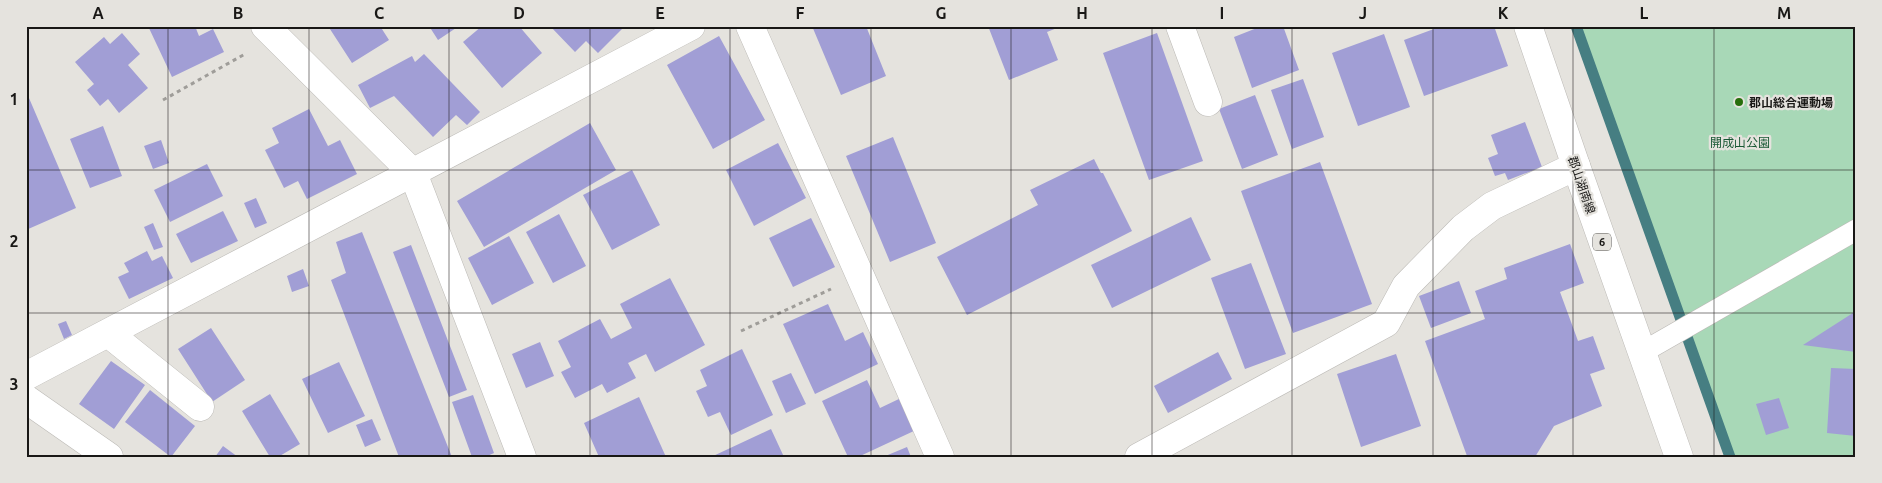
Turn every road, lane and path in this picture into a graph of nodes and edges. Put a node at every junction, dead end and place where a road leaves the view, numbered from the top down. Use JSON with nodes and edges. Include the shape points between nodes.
{"nodes":[{"id":1,"x":691,"y":26,"type":"edge"},
{"id":2,"x":750,"y":26,"type":"edge"},
{"id":3,"x":1180,"y":26,"type":"edge"},
{"id":4,"x":1528,"y":26,"type":"edge"},
{"id":5,"x":270,"y":31,"type":"edge"},
{"id":6,"x":163,"y":100,"type":"dead end"},
{"id":7,"x":1208,"y":102,"type":"dead end"},
{"id":8,"x":1576,"y":166,"type":"junction"},
{"id":9,"x":413,"y":173,"type":"junction"},
{"id":10,"x":1856,"y":230,"type":"edge"},
{"id":11,"x":860,"y":276,"type":"junction"},
{"id":12,"x":741,"y":331,"type":"dead end"},
{"id":13,"x":108,"y":333,"type":"junction"},
{"id":14,"x":1641,"y":353,"type":"junction"},
{"id":15,"x":26,"y":376,"type":"edge"},
{"id":16,"x":26,"y":399,"type":"edge"},
{"id":17,"x":200,"y":408,"type":"dead end"},
{"id":18,"x":108,"y":457,"type":"edge"},
{"id":19,"x":522,"y":457,"type":"edge"},
{"id":20,"x":940,"y":457,"type":"edge"},
{"id":21,"x":1139,"y":457,"type":"edge"},
{"id":22,"x":1678,"y":457,"type":"edge"}],
"edges":[{"from":1,"to":9,"type":"street"},
{"from":2,"to":11,"type":"street"},
{"from":3,"to":7,"type":"street"},
{"from":4,"to":8,"type":"street","name":"郡山湖南線","number":"6"},
{"from":5,"to":6,"type":"path"},
{"from":5,"to":9,"type":"street"},
{"from":8,"to":14,"type":"street","name":"郡山湖南線","number":"6"},
{"from":8,"to":21,"type":"street","via":[[1492,206],[1463,228],[1406,286],[1386,323]]},
{"from":9,"to":13,"type":"street"},
{"from":9,"to":19,"type":"street"},
{"from":10,"to":14,"type":"lane"},
{"from":11,"to":12,"type":"path"},
{"from":11,"to":20,"type":"street"},
{"from":13,"to":15,"type":"street"},
{"from":13,"to":17,"type":"street"},
{"from":14,"to":22,"type":"street","name":"郡山湖南線","number":"6"},
{"from":16,"to":18,"type":"street"}]}
